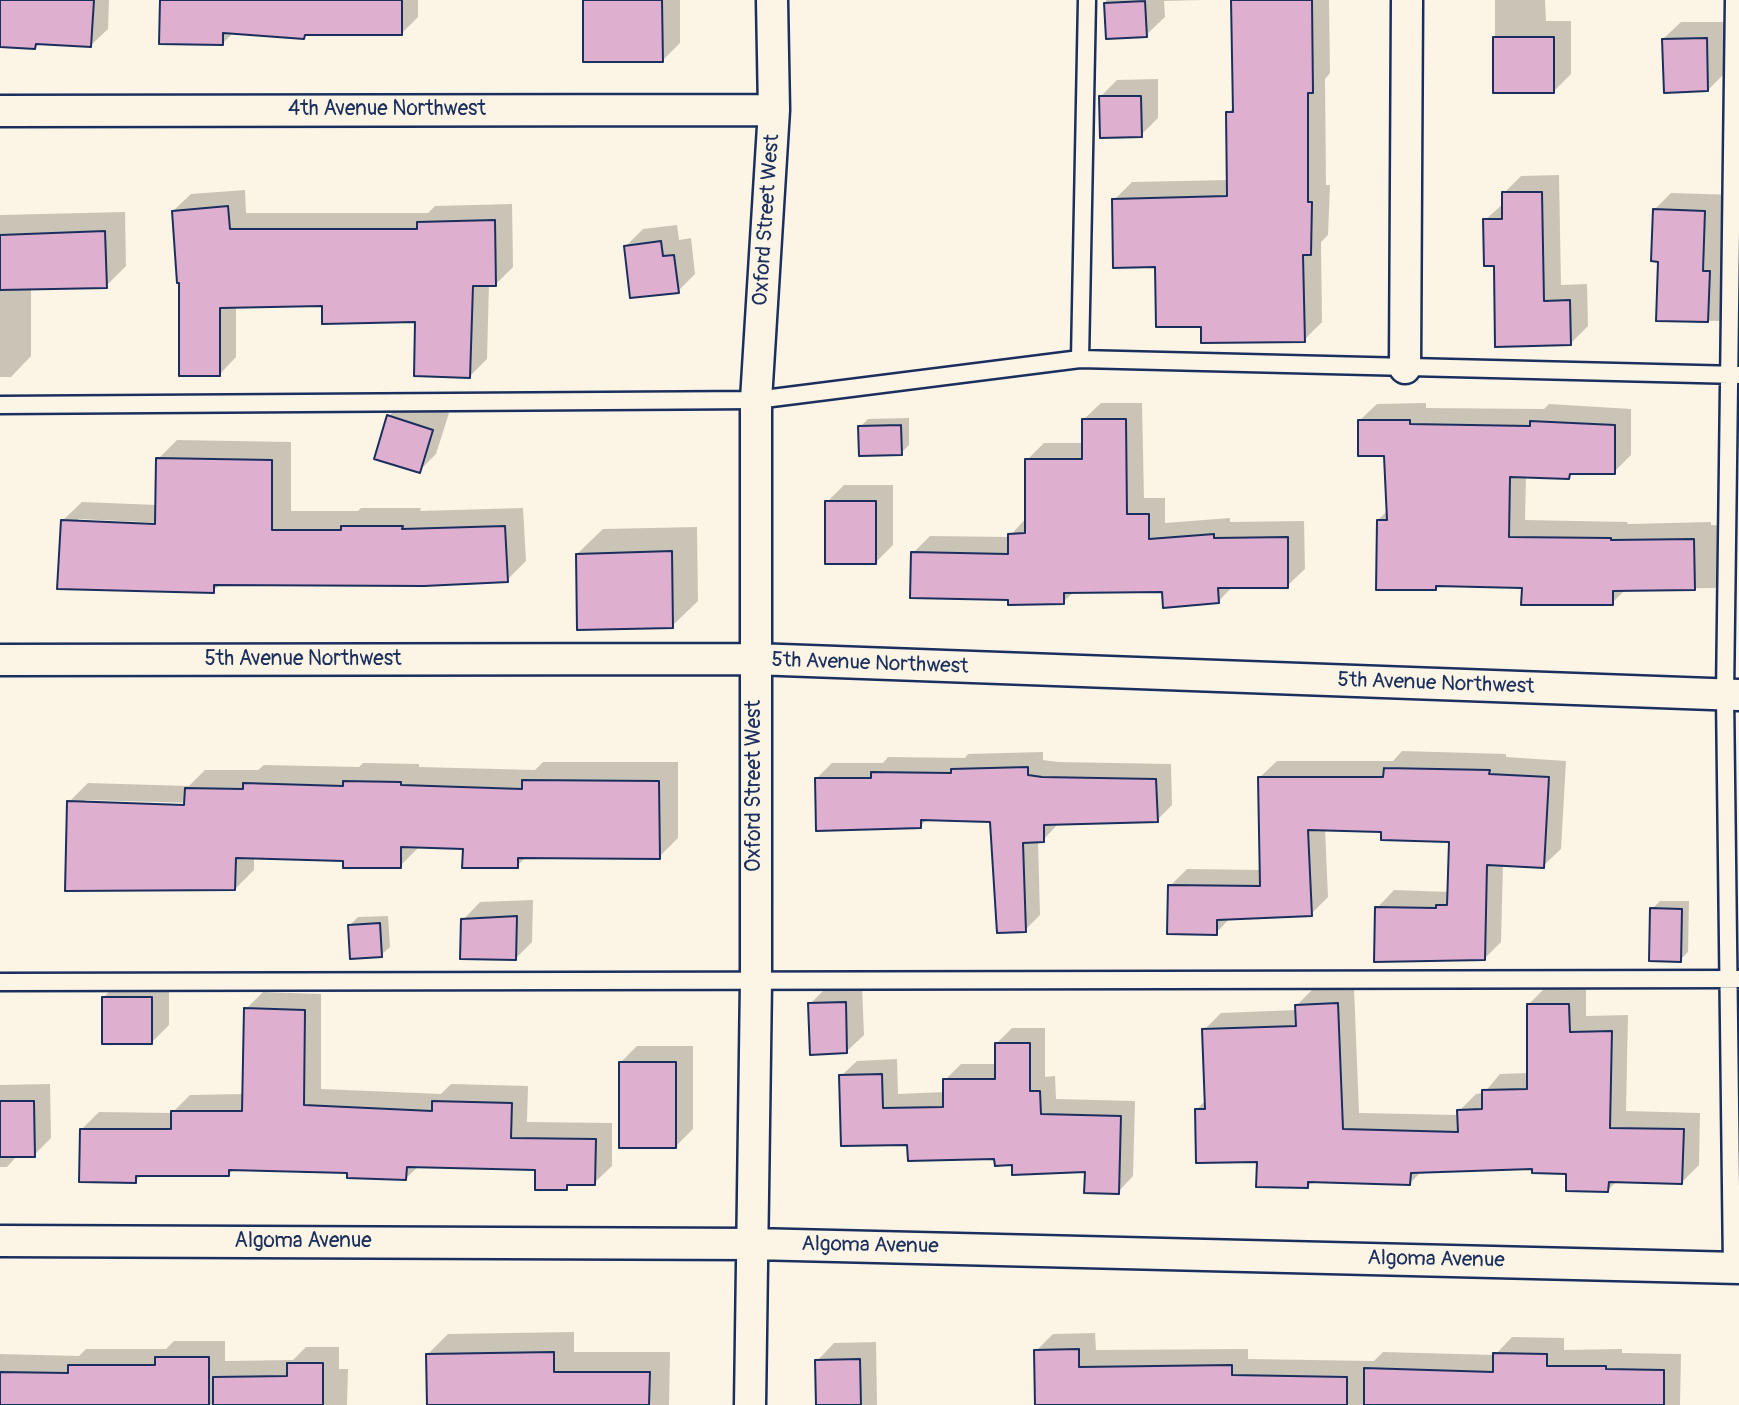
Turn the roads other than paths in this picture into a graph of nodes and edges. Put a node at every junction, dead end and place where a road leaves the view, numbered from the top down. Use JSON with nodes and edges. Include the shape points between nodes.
{"nodes":[{"id":1,"x":772,"y":0,"type":"edge"},
{"id":2,"x":1087,"y":0,"type":"edge"},
{"id":3,"x":1408,"y":0,"type":"edge"},
{"id":4,"x":1734,"y":0,"type":"edge"},
{"id":5,"x":774,"y":110,"type":"junction"},
{"id":6,"x":0,"y":111,"type":"edge"},
{"id":7,"x":1080,"y":359,"type":"junction"},
{"id":8,"x":1405,"y":368,"type":"junction"},
{"id":9,"x":1734,"y":376,"type":"edge"},
{"id":10,"x":756,"y":400,"type":"junction"},
{"id":11,"x":0,"y":405,"type":"edge"},
{"id":12,"x":754,"y":659,"type":"junction"},
{"id":13,"x":0,"y":660,"type":"edge"},
{"id":14,"x":1732,"y":695,"type":"edge"},
{"id":15,"x":1733,"y":979,"type":"edge"},
{"id":16,"x":0,"y":982,"type":"edge"},
{"id":17,"x":756,"y":982,"type":"junction"},
{"id":18,"x":0,"y":1241,"type":"edge"},
{"id":19,"x":753,"y":1244,"type":"junction"},
{"id":20,"x":1736,"y":1268,"type":"edge"},
{"id":21,"x":750,"y":1405,"type":"edge"}],
"edges":[{"from":1,"to":5,"type":"street","name":"Oxford Street West"},
{"from":2,"to":7,"type":"lane"},
{"from":3,"to":8,"type":"street"},
{"from":4,"to":9,"type":"lane"},
{"from":5,"to":6,"type":"street","name":"4th Avenue Northwest"},
{"from":5,"to":10,"type":"street","name":"Oxford Street West"},
{"from":7,"to":8,"type":"lane"},
{"from":7,"to":10,"type":"lane"},
{"from":8,"to":9,"type":"lane"},
{"from":9,"to":14,"type":"lane"},
{"from":10,"to":11,"type":"lane"},
{"from":10,"to":12,"type":"street","name":"Oxford Street West"},
{"from":12,"to":13,"type":"street","name":"5th Avenue Northwest"},
{"from":12,"to":14,"type":"street","name":"5th Avenue Northwest"},
{"from":12,"to":17,"type":"street","name":"Oxford Street West"},
{"from":14,"to":15,"type":"lane"},
{"from":15,"to":17,"type":"lane"},
{"from":15,"to":20,"type":"lane"},
{"from":16,"to":17,"type":"lane"},
{"from":17,"to":19,"type":"street","name":"Oxford Street West"},
{"from":18,"to":19,"type":"street","name":"Algoma Avenue"},
{"from":19,"to":20,"type":"street","name":"Algoma Avenue"},
{"from":19,"to":21,"type":"street","name":"Oxford Street West"}]}
